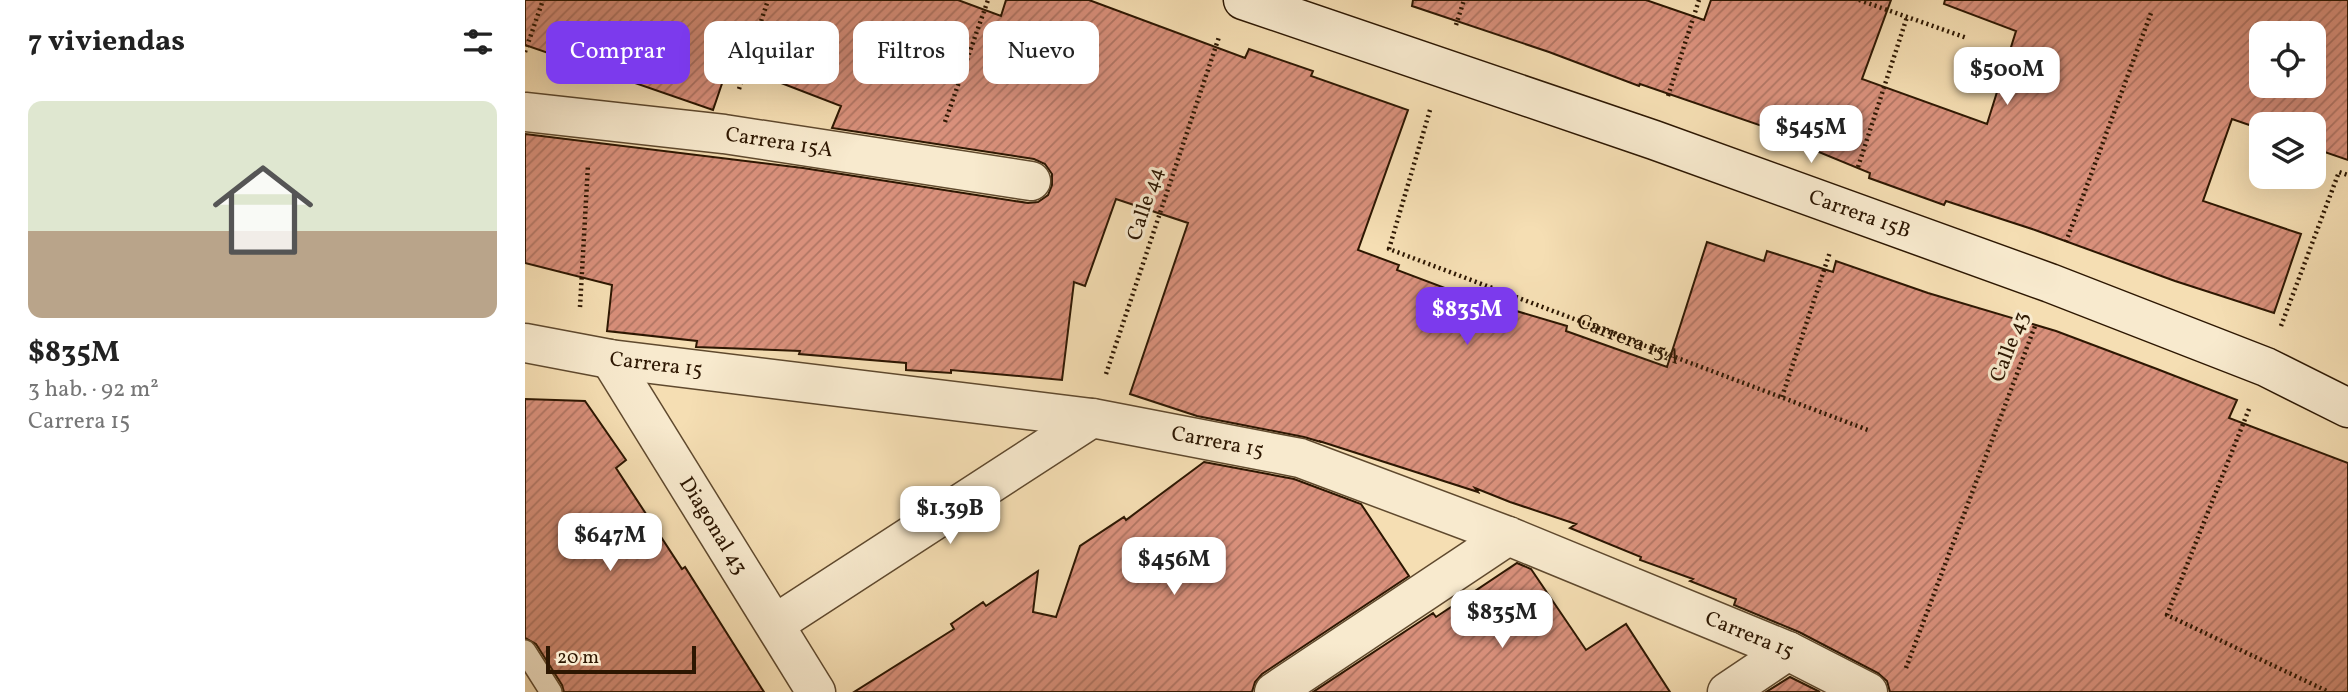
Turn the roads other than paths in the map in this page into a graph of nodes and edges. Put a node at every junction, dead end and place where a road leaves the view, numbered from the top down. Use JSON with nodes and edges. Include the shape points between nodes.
{"nodes":[{"id":1,"x":1233,"y":13,"type":"edge"},
{"id":2,"x":525,"y":112,"type":"edge"},
{"id":3,"x":1031,"y":181,"type":"dead end"},
{"id":4,"x":525,"y":343,"type":"edge"},
{"id":5,"x":594,"y":356,"type":"junction"},
{"id":6,"x":2348,"y":408,"type":"edge"},
{"id":7,"x":1091,"y":418,"type":"junction"},
{"id":8,"x":1508,"y":536,"type":"junction"},
{"id":9,"x":775,"y":625,"type":"junction"},
{"id":10,"x":525,"y":651,"type":"edge"},
{"id":11,"x":1788,"y":651,"type":"junction"},
{"id":12,"x":1885,"y":686,"type":"edge"},
{"id":13,"x":551,"y":692,"type":"edge"},
{"id":14,"x":816,"y":692,"type":"edge"},
{"id":15,"x":1274,"y":692,"type":"edge"},
{"id":16,"x":1727,"y":692,"type":"edge"}],
"edges":[{"from":1,"to":6,"type":"street","name":"Carrera 15B","via":[[1443,66],[1654,140],[2050,283],[2266,367]]},
{"from":2,"to":3,"type":"street","name":"Carrera 15A","via":[[724,134]]},
{"from":4,"to":5,"type":"street","name":"Carrera 15"},
{"from":5,"to":7,"type":"street","name":"Carrera 15"},
{"from":5,"to":9,"type":"street","name":"Diagonal 43"},
{"from":7,"to":8,"type":"street","name":"Carrera 15","via":[[1300,458]]},
{"from":7,"to":9,"type":"street"},
{"from":8,"to":11,"type":"street","name":"Carrera 15"},
{"from":8,"to":15,"type":"street"},
{"from":9,"to":14,"type":"street","name":"Diagonal 43"},
{"from":10,"to":13,"type":"lane"},
{"from":11,"to":12,"type":"street","name":"Carrera 15"},
{"from":11,"to":16,"type":"street"}]}
